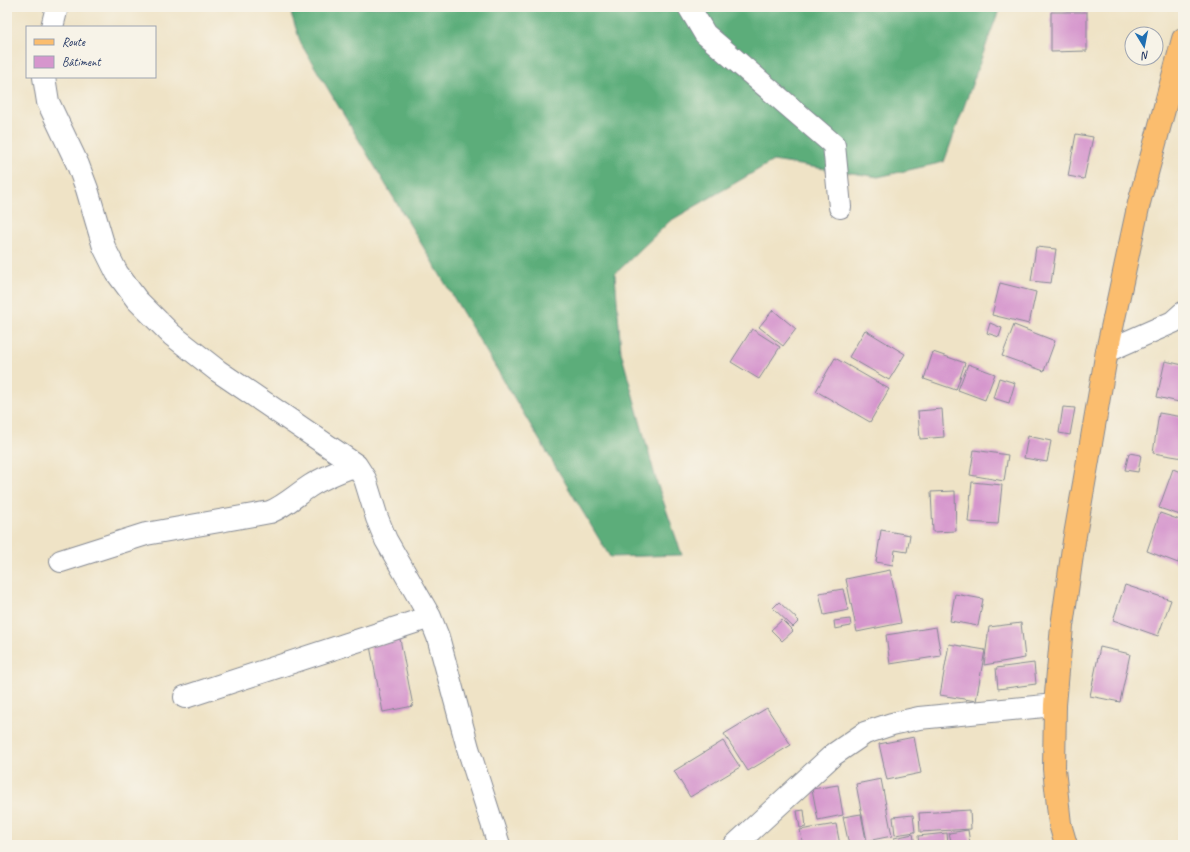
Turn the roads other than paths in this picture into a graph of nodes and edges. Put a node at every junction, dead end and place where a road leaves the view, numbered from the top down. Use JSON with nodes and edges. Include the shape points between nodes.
{"nodes":[{"id":1,"x":57,"y":7,"type":"edge"},
{"id":2,"x":689,"y":7,"type":"edge"},
{"id":3,"x":52,"y":26,"type":"edge"},
{"id":4,"x":1183,"y":39,"type":"edge"},
{"id":5,"x":44,"y":78,"type":"edge"},
{"id":6,"x":840,"y":207,"type":"dead end"},
{"id":7,"x":1183,"y":313,"type":"edge"},
{"id":8,"x":1107,"y":351,"type":"junction"},
{"id":9,"x":356,"y":465,"type":"junction"},
{"id":10,"x":61,"y":560,"type":"dead end"},
{"id":11,"x":430,"y":617,"type":"junction"},
{"id":12,"x":186,"y":697,"type":"dead end"},
{"id":13,"x":1055,"y":705,"type":"junction"},
{"id":14,"x":499,"y":845,"type":"edge"},
{"id":15,"x":734,"y":845,"type":"edge"},
{"id":16,"x":1066,"y":845,"type":"edge"}],
"edges":[{"from":1,"to":3,"type":"street"},
{"from":2,"to":6,"type":"street","via":[[705,34],[834,145]]},
{"from":4,"to":8,"type":"main road","via":[[1139,203]]},
{"from":5,"to":9,"type":"street","via":[[48,102],[78,165],[104,247],[117,273],[137,300],[172,335],[218,371]]},
{"from":7,"to":8,"type":"street","via":[[1172,322]]},
{"from":8,"to":13,"type":"main road","via":[[1074,541],[1062,626]]},
{"from":9,"to":10,"type":"street","via":[[327,476],[270,512],[146,534]]},
{"from":9,"to":11,"type":"street","via":[[365,479],[386,540]]},
{"from":11,"to":12,"type":"street"},
{"from":11,"to":14,"type":"street"},
{"from":13,"to":15,"type":"street","via":[[919,718],[866,733],[833,755]]},
{"from":13,"to":16,"type":"main road","via":[[1054,769],[1060,824]]}]}
